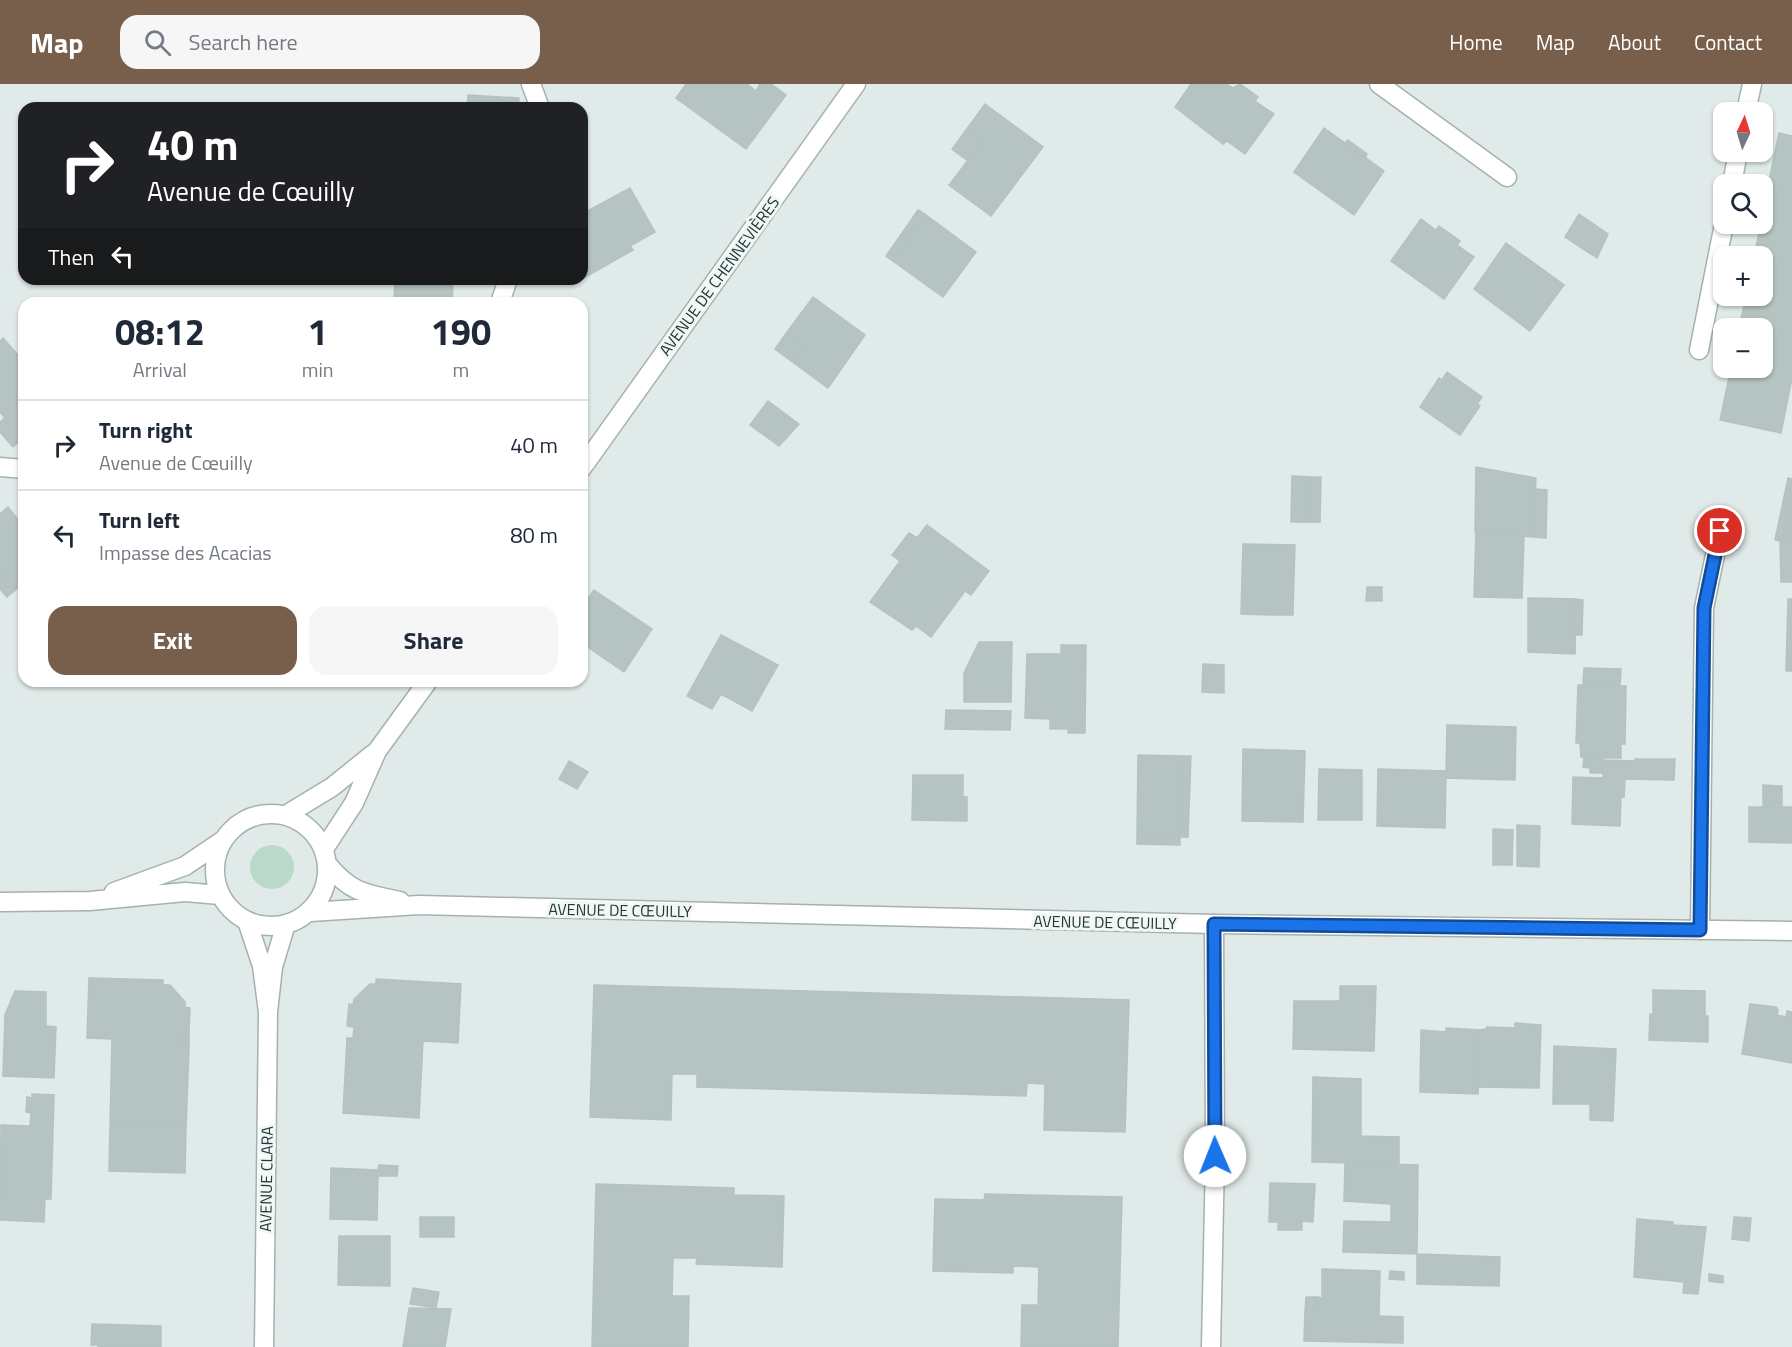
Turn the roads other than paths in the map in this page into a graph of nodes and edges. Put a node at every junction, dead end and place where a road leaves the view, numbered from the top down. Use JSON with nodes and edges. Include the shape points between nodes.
{"nodes":[{"id":1,"x":531,"y":84,"type":"edge"},
{"id":2,"x":856,"y":84,"type":"edge"},
{"id":3,"x":1379,"y":84,"type":"edge"},
{"id":4,"x":1752,"y":84,"type":"edge"},
{"id":5,"x":538,"y":102,"type":"edge"},
{"id":6,"x":1748,"y":102,"type":"edge"},
{"id":7,"x":1507,"y":177,"type":"dead end"},
{"id":8,"x":1722,"y":234,"type":"edge"},
{"id":9,"x":1700,"y":350,"type":"dead end"},
{"id":10,"x":588,"y":460,"type":"edge"},
{"id":11,"x":0,"y":467,"type":"edge"},
{"id":12,"x":18,"y":468,"type":"edge"},
{"id":13,"x":1720,"y":531,"type":"dead end"},
{"id":14,"x":424,"y":687,"type":"edge"},
{"id":15,"x":377,"y":751,"type":"junction"},
{"id":16,"x":286,"y":815,"type":"junction"},
{"id":17,"x":222,"y":841,"type":"junction"},
{"id":18,"x":326,"y":857,"type":"junction"},
{"id":19,"x":220,"y":895,"type":"junction"},
{"id":20,"x":90,"y":901,"type":"junction"},
{"id":21,"x":0,"y":902,"type":"edge"},
{"id":22,"x":419,"y":905,"type":"junction"},
{"id":23,"x":310,"y":912,"type":"junction"},
{"id":24,"x":247,"y":921,"type":"junction"},
{"id":25,"x":286,"y":924,"type":"junction"},
{"id":26,"x":1214,"y":924,"type":"junction"},
{"id":27,"x":1700,"y":930,"type":"junction"},
{"id":28,"x":1792,"y":931,"type":"edge"},
{"id":29,"x":268,"y":1012,"type":"junction"},
{"id":30,"x":264,"y":1347,"type":"edge"},
{"id":31,"x":1212,"y":1347,"type":"edge"}],
"edges":[{"from":1,"to":5,"type":"street"},
{"from":2,"to":10,"type":"street","name":"AVENUE DE CHENNEVIÈRES"},
{"from":3,"to":7,"type":"street"},
{"from":4,"to":6,"type":"street"},
{"from":8,"to":9,"type":"street"},
{"from":11,"to":12,"type":"street"},
{"from":13,"to":27,"type":"street","via":[[1704,608]]},
{"from":14,"to":15,"type":"street"},
{"from":15,"to":16,"type":"street","via":[[332,787]]},
{"from":15,"to":18,"type":"street"},
{"from":16,"to":17,"type":"street","via":[[267,813],[250,817]]},
{"from":16,"to":18,"type":"street","via":[[316,834]]},
{"from":17,"to":19,"type":"street","via":[[215,877]]},
{"from":17,"to":20,"type":"street","via":[[185,866]]},
{"from":18,"to":22,"type":"street","name":"AVENUE DE CŒUILLY","via":[[342,882],[365,894]]},
{"from":18,"to":23,"type":"street","via":[[327,882]]},
{"from":19,"to":20,"type":"street","via":[[185,892]]},
{"from":19,"to":24,"type":"street","via":[[227,906]]},
{"from":20,"to":21,"type":"street"},
{"from":22,"to":23,"type":"street","name":"AVENUE DE CŒUILLY"},
{"from":22,"to":26,"type":"street","name":"AVENUE DE CŒUILLY"},
{"from":23,"to":25,"type":"street"},
{"from":24,"to":25,"type":"street","via":[[273,927]]},
{"from":24,"to":29,"type":"street","name":"AVENUE CLARA","via":[[262,966]]},
{"from":25,"to":29,"type":"street","name":"AVENUE CLARA","via":[[273,967]]},
{"from":26,"to":27,"type":"street","name":"AVENUE DE CŒUILLY"},
{"from":26,"to":31,"type":"street"},
{"from":27,"to":28,"type":"street","name":"AVENUE DE CŒUILLY"},
{"from":29,"to":30,"type":"street","name":"AVENUE CLARA"}]}
